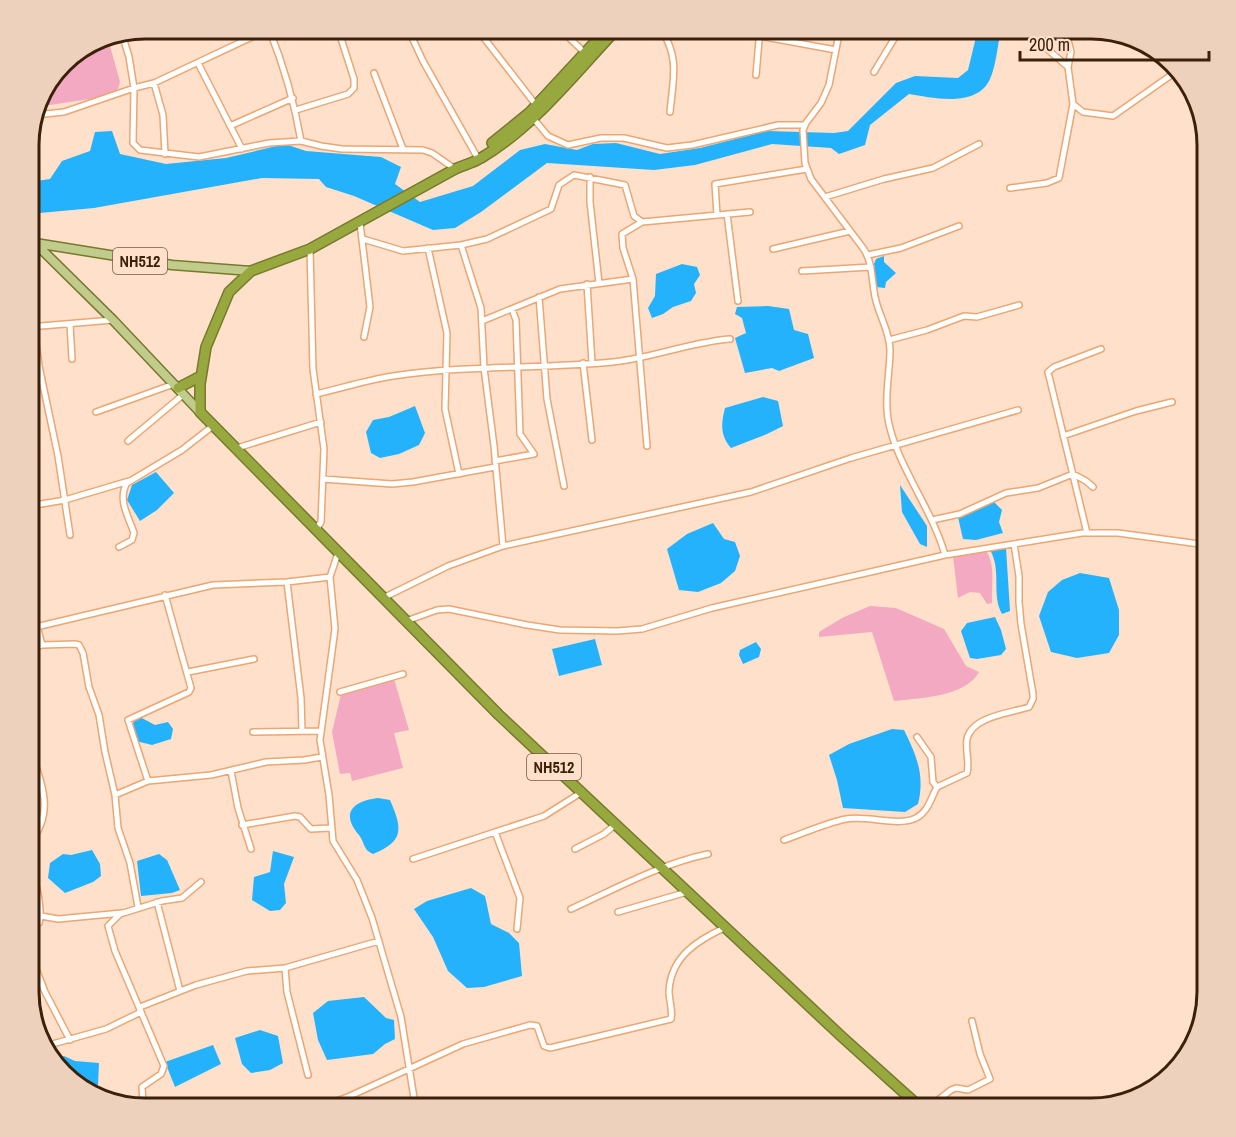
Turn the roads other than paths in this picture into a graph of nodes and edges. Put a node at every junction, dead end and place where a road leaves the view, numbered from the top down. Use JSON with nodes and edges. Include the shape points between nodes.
{"nodes":[{"id":1,"x":247,"y":39,"type":"edge"},
{"id":2,"x":273,"y":39,"type":"edge"},
{"id":3,"x":341,"y":39,"type":"edge"},
{"id":4,"x":413,"y":39,"type":"edge"},
{"id":5,"x":485,"y":39,"type":"edge"},
{"id":6,"x":570,"y":39,"type":"edge"},
{"id":7,"x":598,"y":39,"type":"edge"},
{"id":8,"x":608,"y":39,"type":"edge"},
{"id":9,"x":667,"y":39,"type":"edge"},
{"id":10,"x":759,"y":39,"type":"edge"},
{"id":11,"x":776,"y":39,"type":"edge"},
{"id":12,"x":838,"y":39,"type":"edge"},
{"id":13,"x":894,"y":39,"type":"edge"},
{"id":14,"x":1036,"y":39,"type":"edge"},
{"id":15,"x":1068,"y":39,"type":"edge"},
{"id":16,"x":124,"y":41,"type":"edge"},
{"id":17,"x":836,"y":50,"type":"junction"},
{"id":18,"x":585,"y":53,"type":"junction"},
{"id":19,"x":198,"y":63,"type":"junction"},
{"id":20,"x":1068,"y":67,"type":"junction"},
{"id":21,"x":874,"y":72,"type":"dead end"},
{"id":22,"x":374,"y":73,"type":"dead end"},
{"id":23,"x":756,"y":75,"type":"dead end"},
{"id":24,"x":1171,"y":75,"type":"edge"},
{"id":25,"x":154,"y":83,"type":"junction"},
{"id":26,"x":134,"y":88,"type":"junction"},
{"id":27,"x":293,"y":98,"type":"junction"},
{"id":28,"x":536,"y":105,"type":"junction"},
{"id":29,"x":1072,"y":105,"type":"junction"},
{"id":30,"x":296,"y":110,"type":"junction"},
{"id":31,"x":670,"y":112,"type":"dead end"},
{"id":32,"x":44,"y":114,"type":"edge"},
{"id":33,"x":533,"y":118,"type":"junction"},
{"id":34,"x":230,"y":126,"type":"junction"},
{"id":35,"x":804,"y":128,"type":"junction"},
{"id":36,"x":301,"y":141,"type":"junction"},
{"id":37,"x":979,"y":144,"type":"dead end"},
{"id":38,"x":242,"y":149,"type":"junction"},
{"id":39,"x":403,"y":149,"type":"junction"},
{"id":40,"x":165,"y":154,"type":"junction"},
{"id":41,"x":473,"y":158,"type":"junction"},
{"id":42,"x":806,"y":166,"type":"junction"},
{"id":43,"x":455,"y":169,"type":"junction"},
{"id":44,"x":590,"y":177,"type":"junction"},
{"id":45,"x":1010,"y":188,"type":"dead end"},
{"id":46,"x":825,"y":197,"type":"junction"},
{"id":47,"x":750,"y":212,"type":"dead end"},
{"id":48,"x":727,"y":214,"type":"junction"},
{"id":49,"x":717,"y":215,"type":"junction"},
{"id":50,"x":364,"y":221,"type":"junction"},
{"id":51,"x":642,"y":222,"type":"junction"},
{"id":52,"x":959,"y":226,"type":"dead end"},
{"id":53,"x":850,"y":231,"type":"junction"},
{"id":54,"x":363,"y":239,"type":"junction"},
{"id":55,"x":39,"y":243,"type":"edge"},
{"id":56,"x":461,"y":245,"type":"junction"},
{"id":57,"x":428,"y":248,"type":"junction"},
{"id":58,"x":39,"y":249,"type":"edge"},
{"id":59,"x":310,"y":249,"type":"junction"},
{"id":60,"x":773,"y":249,"type":"dead end"},
{"id":61,"x":868,"y":255,"type":"junction"},
{"id":62,"x":871,"y":267,"type":"junction"},
{"id":63,"x":802,"y":271,"type":"dead end"},
{"id":64,"x":251,"y":272,"type":"junction"},
{"id":65,"x":633,"y":279,"type":"junction"},
{"id":66,"x":599,"y":283,"type":"junction"},
{"id":67,"x":587,"y":284,"type":"junction"},
{"id":68,"x":539,"y":297,"type":"junction"},
{"id":69,"x":738,"y":301,"type":"dead end"},
{"id":70,"x":1019,"y":305,"type":"dead end"},
{"id":71,"x":512,"y":309,"type":"junction"},
{"id":72,"x":113,"y":320,"type":"junction"},
{"id":73,"x":482,"y":321,"type":"junction"},
{"id":74,"x":70,"y":324,"type":"junction"},
{"id":75,"x":39,"y":326,"type":"edge"},
{"id":76,"x":364,"y":338,"type":"dead end"},
{"id":77,"x":730,"y":339,"type":"dead end"},
{"id":78,"x":889,"y":340,"type":"junction"},
{"id":79,"x":1101,"y":349,"type":"dead end"},
{"id":80,"x":639,"y":358,"type":"junction"},
{"id":81,"x":72,"y":359,"type":"dead end"},
{"id":82,"x":583,"y":363,"type":"junction"},
{"id":83,"x":592,"y":363,"type":"junction"},
{"id":84,"x":39,"y":366,"type":"edge"},
{"id":85,"x":544,"y":366,"type":"junction"},
{"id":86,"x":518,"y":367,"type":"junction"},
{"id":87,"x":484,"y":368,"type":"junction"},
{"id":88,"x":445,"y":371,"type":"junction"},
{"id":89,"x":201,"y":376,"type":"junction"},
{"id":90,"x":179,"y":389,"type":"junction"},
{"id":91,"x":316,"y":394,"type":"junction"},
{"id":92,"x":1172,"y":402,"type":"dead end"},
{"id":93,"x":1018,"y":410,"type":"dead end"},
{"id":94,"x":96,"y":412,"type":"dead end"},
{"id":95,"x":200,"y":412,"type":"junction"},
{"id":96,"x":321,"y":422,"type":"junction"},
{"id":97,"x":214,"y":425,"type":"junction"},
{"id":98,"x":1063,"y":436,"type":"junction"},
{"id":99,"x":592,"y":440,"type":"dead end"},
{"id":100,"x":128,"y":441,"type":"dead end"},
{"id":101,"x":896,"y":445,"type":"junction"},
{"id":102,"x":647,"y":446,"type":"dead end"},
{"id":103,"x":237,"y":448,"type":"junction"},
{"id":104,"x":495,"y":464,"type":"junction"},
{"id":105,"x":459,"y":474,"type":"junction"},
{"id":106,"x":1073,"y":474,"type":"junction"},
{"id":107,"x":322,"y":479,"type":"junction"},
{"id":108,"x":130,"y":481,"type":"junction"},
{"id":109,"x":564,"y":486,"type":"dead end"},
{"id":110,"x":1093,"y":487,"type":"dead end"},
{"id":111,"x":65,"y":500,"type":"junction"},
{"id":112,"x":39,"y":504,"type":"edge"},
{"id":113,"x":932,"y":520,"type":"junction"},
{"id":114,"x":317,"y":528,"type":"junction"},
{"id":115,"x":1087,"y":533,"type":"junction"},
{"id":116,"x":70,"y":535,"type":"dead end"},
{"id":117,"x":1014,"y":544,"type":"junction"},
{"id":118,"x":1197,"y":544,"type":"edge"},
{"id":119,"x":503,"y":546,"type":"junction"},
{"id":120,"x":119,"y":547,"type":"dead end"},
{"id":121,"x":339,"y":551,"type":"junction"},
{"id":122,"x":945,"y":555,"type":"junction"},
{"id":123,"x":330,"y":577,"type":"junction"},
{"id":124,"x":287,"y":582,"type":"junction"},
{"id":125,"x":165,"y":595,"type":"junction"},
{"id":126,"x":383,"y":598,"type":"junction"},
{"id":127,"x":405,"y":621,"type":"junction"},
{"id":128,"x":39,"y":626,"type":"edge"},
{"id":129,"x":39,"y":636,"type":"edge"},
{"id":130,"x":42,"y":645,"type":"junction"},
{"id":131,"x":39,"y":646,"type":"edge"},
{"id":132,"x":254,"y":659,"type":"dead end"},
{"id":133,"x":188,"y":672,"type":"junction"},
{"id":134,"x":403,"y":674,"type":"dead end"},
{"id":135,"x":340,"y":693,"type":"dead end"},
{"id":136,"x":302,"y":731,"type":"junction"},
{"id":137,"x":321,"y":731,"type":"junction"},
{"id":138,"x":253,"y":732,"type":"dead end"},
{"id":139,"x":917,"y":737,"type":"dead end"},
{"id":140,"x":322,"y":757,"type":"junction"},
{"id":141,"x":231,"y":771,"type":"junction"},
{"id":142,"x":39,"y":778,"type":"edge"},
{"id":143,"x":148,"y":781,"type":"junction"},
{"id":144,"x":937,"y":787,"type":"junction"},
{"id":145,"x":582,"y":792,"type":"junction"},
{"id":146,"x":115,"y":795,"type":"junction"},
{"id":147,"x":616,"y":824,"type":"junction"},
{"id":148,"x":242,"y":825,"type":"junction"},
{"id":149,"x":330,"y":828,"type":"junction"},
{"id":150,"x":39,"y":830,"type":"edge"},
{"id":151,"x":495,"y":832,"type":"junction"},
{"id":152,"x":784,"y":840,"type":"dead end"},
{"id":153,"x":251,"y":849,"type":"dead end"},
{"id":154,"x":575,"y":849,"type":"dead end"},
{"id":155,"x":708,"y":854,"type":"dead end"},
{"id":156,"x":413,"y":859,"type":"dead end"},
{"id":157,"x":663,"y":868,"type":"junction"},
{"id":158,"x":201,"y":882,"type":"dead end"},
{"id":159,"x":688,"y":891,"type":"junction"},
{"id":160,"x":157,"y":902,"type":"junction"},
{"id":161,"x":39,"y":905,"type":"edge"},
{"id":162,"x":138,"y":908,"type":"junction"},
{"id":163,"x":571,"y":909,"type":"dead end"},
{"id":164,"x":618,"y":912,"type":"dead end"},
{"id":165,"x":124,"y":913,"type":"junction"},
{"id":166,"x":41,"y":916,"type":"junction"},
{"id":167,"x":39,"y":923,"type":"edge"},
{"id":168,"x":726,"y":927,"type":"junction"},
{"id":169,"x":518,"y":929,"type":"dead end"},
{"id":170,"x":379,"y":941,"type":"junction"},
{"id":171,"x":285,"y":968,"type":"junction"},
{"id":172,"x":39,"y":977,"type":"edge"},
{"id":173,"x":196,"y":985,"type":"junction"},
{"id":174,"x":141,"y":1012,"type":"junction"},
{"id":175,"x":972,"y":1021,"type":"dead end"},
{"id":176,"x":70,"y":1040,"type":"junction"},
{"id":177,"x":53,"y":1044,"type":"edge"},
{"id":178,"x":410,"y":1068,"type":"junction"},
{"id":179,"x":308,"y":1075,"type":"dead end"},
{"id":180,"x":143,"y":1098,"type":"edge"},
{"id":181,"x":341,"y":1098,"type":"edge"},
{"id":182,"x":414,"y":1098,"type":"dead end"},
{"id":183,"x":910,"y":1098,"type":"edge"},
{"id":184,"x":940,"y":1098,"type":"edge"}],
"edges":[{"from":1,"to":19,"type":"street"},
{"from":2,"to":27,"type":"street"},
{"from":3,"to":30,"type":"street","via":[[354,88],[348,94]]},
{"from":4,"to":41,"type":"street"},
{"from":5,"to":28,"type":"street"},
{"from":6,"to":18,"type":"street"},
{"from":7,"to":18,"type":"highway","number":"NH512"},
{"from":8,"to":33,"type":"highway","number":"NH512"},
{"from":9,"to":31,"type":"street","via":[[675,61]]},
{"from":10,"to":23,"type":"street"},
{"from":11,"to":17,"type":"street"},
{"from":12,"to":17,"type":"street"},
{"from":13,"to":21,"type":"street"},
{"from":14,"to":20,"type":"street"},
{"from":15,"to":20,"type":"street","via":[[1071,52]]},
{"from":16,"to":26,"type":"street"},
{"from":17,"to":35,"type":"street","via":[[829,85]]},
{"from":18,"to":28,"type":"highway","number":"NH512"},
{"from":19,"to":25,"type":"street"},
{"from":19,"to":34,"type":"street"},
{"from":20,"to":29,"type":"street"},
{"from":22,"to":39,"type":"street"},
{"from":24,"to":29,"type":"street","via":[[1113,116],[1083,112]]},
{"from":25,"to":26,"type":"street"},
{"from":25,"to":40,"type":"street","via":[[163,115]]},
{"from":26,"to":32,"type":"street","via":[[63,112]]},
{"from":26,"to":40,"type":"street","via":[[133,143],[140,150]]},
{"from":27,"to":30,"type":"street"},
{"from":27,"to":34,"type":"street"},
{"from":28,"to":41,"type":"highway","number":"NH512"},
{"from":29,"to":45,"type":"street","via":[[1059,178]]},
{"from":30,"to":36,"type":"street"},
{"from":33,"to":35,"type":"street","via":[[548,136],[568,145],[615,138],[672,148],[778,125]]},
{"from":33,"to":41,"type":"highway","number":"NH512","via":[[503,143],[478,159]]},
{"from":34,"to":38,"type":"street"},
{"from":35,"to":42,"type":"street"},
{"from":36,"to":38,"type":"street"},
{"from":36,"to":39,"type":"street","via":[[342,148]]},
{"from":37,"to":46,"type":"street","via":[[933,168]]},
{"from":38,"to":40,"type":"street","via":[[199,157]]},
{"from":39,"to":43,"type":"street","via":[[432,153]]},
{"from":41,"to":43,"type":"highway","number":"NH512"},
{"from":42,"to":46,"type":"street"},
{"from":42,"to":49,"type":"street","via":[[715,183]]},
{"from":43,"to":50,"type":"highway","number":"NH512"},
{"from":44,"to":51,"type":"street","via":[[625,185],[634,216]]},
{"from":44,"to":56,"type":"street","via":[[574,175],[562,183],[553,207],[546,212],[487,239]]},
{"from":44,"to":66,"type":"street"},
{"from":46,"to":53,"type":"street"},
{"from":47,"to":48,"type":"street"},
{"from":48,"to":49,"type":"street"},
{"from":48,"to":69,"type":"street"},
{"from":49,"to":51,"type":"street"},
{"from":50,"to":54,"type":"street"},
{"from":50,"to":59,"type":"highway","number":"NH512"},
{"from":51,"to":65,"type":"street","via":[[622,234]]},
{"from":52,"to":61,"type":"street","via":[[901,248]]},
{"from":53,"to":60,"type":"street"},
{"from":53,"to":61,"type":"street"},
{"from":54,"to":57,"type":"street","via":[[396,250]]},
{"from":54,"to":76,"type":"street","via":[[370,307]]},
{"from":55,"to":64,"type":"main road","number":"NH512","via":[[172,265]]},
{"from":56,"to":57,"type":"street"},
{"from":56,"to":73,"type":"street"},
{"from":57,"to":88,"type":"street","via":[[447,333]]},
{"from":58,"to":72,"type":"main road"},
{"from":59,"to":64,"type":"highway","number":"NH512"},
{"from":59,"to":91,"type":"street"},
{"from":61,"to":62,"type":"street"},
{"from":62,"to":63,"type":"street"},
{"from":62,"to":78,"type":"street","via":[[875,298]]},
{"from":64,"to":89,"type":"highway","number":"NH512","via":[[229,292],[206,347]]},
{"from":65,"to":66,"type":"street"},
{"from":65,"to":80,"type":"street"},
{"from":66,"to":67,"type":"street"},
{"from":67,"to":68,"type":"street"},
{"from":67,"to":83,"type":"street"},
{"from":68,"to":71,"type":"street"},
{"from":68,"to":85,"type":"street"},
{"from":70,"to":78,"type":"street","via":[[977,317],[964,316]]},
{"from":71,"to":73,"type":"street"},
{"from":71,"to":86,"type":"street"},
{"from":72,"to":74,"type":"street"},
{"from":72,"to":90,"type":"main road"},
{"from":73,"to":87,"type":"street"},
{"from":74,"to":75,"type":"street"},
{"from":74,"to":81,"type":"street"},
{"from":77,"to":80,"type":"street","via":[[699,342]]},
{"from":78,"to":101,"type":"street","via":[[886,405]]},
{"from":79,"to":98,"type":"street","via":[[1048,372]]},
{"from":80,"to":83,"type":"street"},
{"from":80,"to":102,"type":"street"},
{"from":82,"to":83,"type":"street"},
{"from":82,"to":85,"type":"street"},
{"from":82,"to":99,"type":"street"},
{"from":84,"to":111,"type":"street"},
{"from":85,"to":86,"type":"street"},
{"from":85,"to":109,"type":"street"},
{"from":86,"to":87,"type":"street"},
{"from":86,"to":104,"type":"street","via":[[520,434],[534,454]]},
{"from":87,"to":88,"type":"street"},
{"from":87,"to":104,"type":"street"},
{"from":88,"to":91,"type":"street","via":[[393,376]]},
{"from":88,"to":105,"type":"street","via":[[445,409]]},
{"from":89,"to":90,"type":"highway"},
{"from":89,"to":95,"type":"highway","number":"NH512"},
{"from":90,"to":94,"type":"street"},
{"from":90,"to":95,"type":"main road"},
{"from":90,"to":100,"type":"street"},
{"from":91,"to":96,"type":"street"},
{"from":92,"to":98,"type":"street"},
{"from":93,"to":101,"type":"street"},
{"from":95,"to":97,"type":"highway","number":"NH512"},
{"from":96,"to":103,"type":"street"},
{"from":96,"to":107,"type":"street"},
{"from":97,"to":103,"type":"highway","number":"NH512"},
{"from":97,"to":108,"type":"street","via":[[182,450]]},
{"from":98,"to":106,"type":"street"},
{"from":101,"to":113,"type":"street"},
{"from":101,"to":119,"type":"street","via":[[751,492]]},
{"from":103,"to":114,"type":"highway","number":"NH512"},
{"from":104,"to":105,"type":"street"},
{"from":104,"to":119,"type":"street"},
{"from":105,"to":107,"type":"street","via":[[392,483]]},
{"from":106,"to":110,"type":"street"},
{"from":106,"to":113,"type":"street"},
{"from":106,"to":115,"type":"street"},
{"from":107,"to":114,"type":"street","via":[[321,522]]},
{"from":108,"to":111,"type":"street"},
{"from":108,"to":120,"type":"street","via":[[123,498],[135,533],[132,540]]},
{"from":111,"to":112,"type":"street"},
{"from":111,"to":116,"type":"street"},
{"from":113,"to":122,"type":"street"},
{"from":114,"to":121,"type":"highway","number":"NH512"},
{"from":115,"to":117,"type":"street"},
{"from":115,"to":118,"type":"street"},
{"from":117,"to":122,"type":"street"},
{"from":117,"to":144,"type":"street","via":[[1033,699],[1029,707],[974,728],[967,741],[967,773]]},
{"from":119,"to":126,"type":"street","via":[[448,566]]},
{"from":121,"to":123,"type":"street"},
{"from":121,"to":126,"type":"highway","number":"NH512"},
{"from":122,"to":127,"type":"street","via":[[711,608],[642,629],[560,630],[449,609]]},
{"from":123,"to":124,"type":"street"},
{"from":123,"to":137,"type":"street","via":[[335,629]]},
{"from":124,"to":125,"type":"street","via":[[213,585]]},
{"from":124,"to":136,"type":"street"},
{"from":125,"to":128,"type":"street"},
{"from":125,"to":133,"type":"street"},
{"from":126,"to":127,"type":"highway","number":"NH512"},
{"from":127,"to":145,"type":"highway","number":"NH512"},
{"from":129,"to":130,"type":"street"},
{"from":130,"to":131,"type":"street"},
{"from":130,"to":146,"type":"street","via":[[75,644],[81,648]]},
{"from":132,"to":133,"type":"street"},
{"from":133,"to":143,"type":"street","via":[[189,692],[128,720]]},
{"from":134,"to":135,"type":"street"},
{"from":136,"to":137,"type":"street"},
{"from":136,"to":138,"type":"street"},
{"from":137,"to":140,"type":"street"},
{"from":139,"to":144,"type":"street","via":[[931,757]]},
{"from":140,"to":141,"type":"street","via":[[266,762]]},
{"from":140,"to":149,"type":"street"},
{"from":141,"to":143,"type":"street"},
{"from":141,"to":148,"type":"street"},
{"from":142,"to":150,"type":"street","via":[[45,817]]},
{"from":143,"to":146,"type":"street"},
{"from":144,"to":152,"type":"street","via":[[927,808],[910,820],[844,819]]},
{"from":145,"to":147,"type":"highway","number":"NH512"},
{"from":145,"to":151,"type":"street","via":[[544,816]]},
{"from":146,"to":162,"type":"street","via":[[118,828],[130,863]]},
{"from":147,"to":154,"type":"street"},
{"from":147,"to":157,"type":"highway","number":"NH512"},
{"from":148,"to":149,"type":"street","via":[[295,816],[311,829]]},
{"from":148,"to":153,"type":"street"},
{"from":149,"to":170,"type":"street","via":[[333,841],[357,880]]},
{"from":151,"to":156,"type":"street"},
{"from":151,"to":169,"type":"street","via":[[519,898]]},
{"from":155,"to":157,"type":"street"},
{"from":157,"to":159,"type":"highway","number":"NH512"},
{"from":157,"to":163,"type":"street"},
{"from":158,"to":160,"type":"street","via":[[183,898]]},
{"from":159,"to":164,"type":"street"},
{"from":159,"to":168,"type":"highway","number":"NH512"},
{"from":160,"to":162,"type":"street"},
{"from":160,"to":173,"type":"street","via":[[180,991]]},
{"from":161,"to":166,"type":"street"},
{"from":162,"to":165,"type":"street"},
{"from":165,"to":166,"type":"street","via":[[58,919]]},
{"from":165,"to":174,"type":"street","via":[[110,921],[108,931]]},
{"from":166,"to":167,"type":"street"},
{"from":168,"to":178,"type":"street","via":[[698,941],[675,969],[669,993],[671,1019],[547,1048],[537,1026],[530,1025],[463,1044]]},
{"from":168,"to":183,"type":"highway","number":"NH512"},
{"from":170,"to":171,"type":"street"},
{"from":170,"to":178,"type":"street","via":[[401,1017]]},
{"from":171,"to":173,"type":"street","via":[[247,971]]},
{"from":171,"to":179,"type":"street","via":[[289,1001]]},
{"from":172,"to":176,"type":"street"},
{"from":173,"to":174,"type":"street","via":[[140,1007]]},
{"from":174,"to":176,"type":"street","via":[[112,1027]]},
{"from":174,"to":180,"type":"street","via":[[164,1066],[161,1074],[142,1087]]},
{"from":175,"to":184,"type":"street","via":[[990,1079],[968,1090],[956,1088]]},
{"from":176,"to":177,"type":"street"},
{"from":178,"to":181,"type":"street"},
{"from":178,"to":182,"type":"street"}]}
